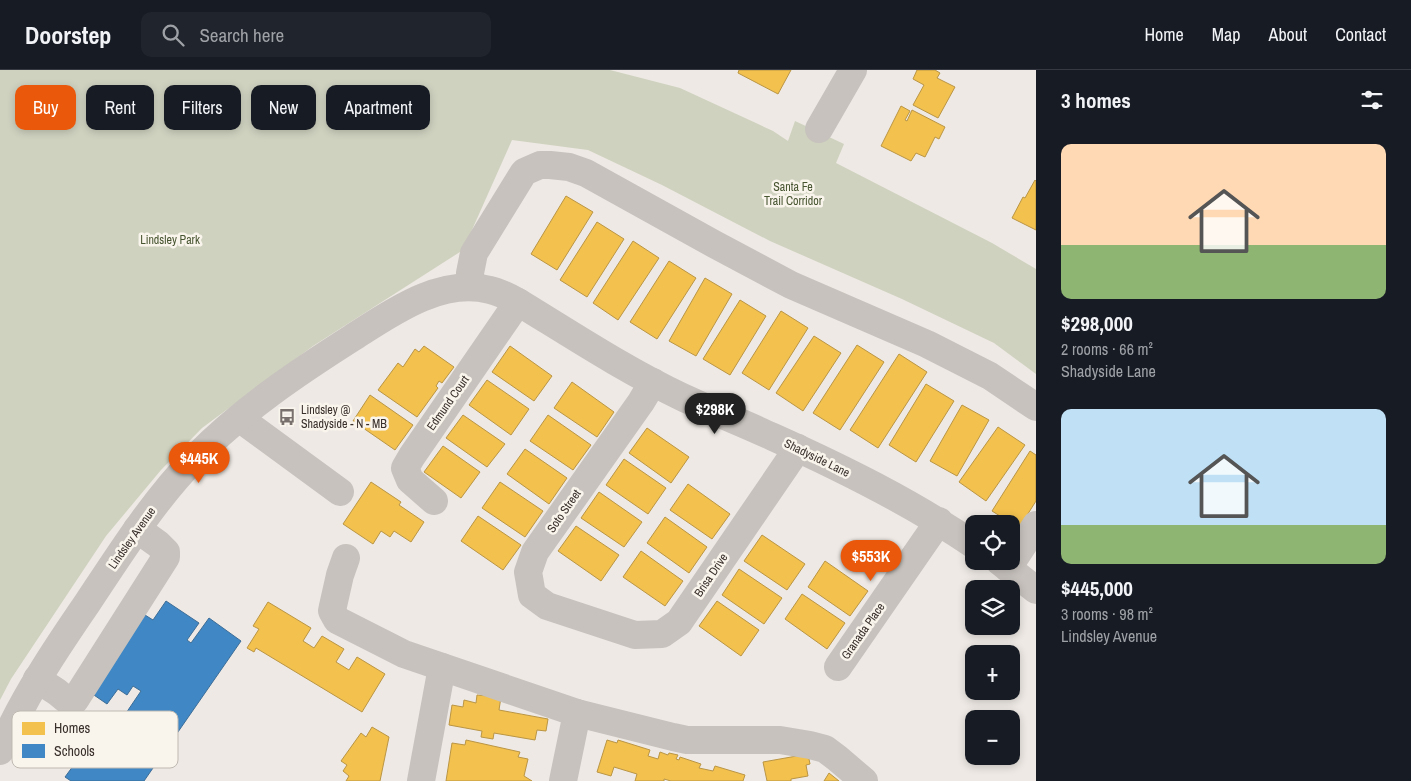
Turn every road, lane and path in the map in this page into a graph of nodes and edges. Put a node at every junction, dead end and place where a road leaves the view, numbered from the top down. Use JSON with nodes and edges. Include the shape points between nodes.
{"nodes":[{"id":1,"x":853,"y":70,"type":"edge"},
{"id":2,"x":819,"y":129,"type":"dead end"},
{"id":3,"x":470,"y":288,"type":"junction"},
{"id":4,"x":518,"y":302,"type":"junction"},
{"id":5,"x":654,"y":382,"type":"junction"},
{"id":6,"x":1036,"y":407,"type":"edge"},
{"id":7,"x":239,"y":418,"type":"junction"},
{"id":8,"x":798,"y":448,"type":"junction"},
{"id":9,"x":340,"y":492,"type":"dead end"},
{"id":10,"x":434,"y":501,"type":"dead end"},
{"id":11,"x":939,"y":521,"type":"junction"},
{"id":12,"x":1036,"y":525,"type":"edge"},
{"id":13,"x":137,"y":529,"type":"junction"},
{"id":14,"x":965,"y":539,"type":"edge"},
{"id":15,"x":1020,"y":544,"type":"edge"},
{"id":16,"x":346,"y":558,"type":"dead end"},
{"id":17,"x":1011,"y":570,"type":"edge"},
{"id":18,"x":1036,"y":590,"type":"edge"},
{"id":19,"x":589,"y":620,"type":"joint"},
{"id":20,"x":442,"y":667,"type":"junction"},
{"id":21,"x":838,"y":667,"type":"dead end"},
{"id":22,"x":37,"y":679,"type":"junction"},
{"id":23,"x":20,"y":711,"type":"edge"},
{"id":24,"x":577,"y":713,"type":"junction"},
{"id":25,"x":12,"y":726,"type":"edge"},
{"id":26,"x":0,"y":751,"type":"edge"},
{"id":27,"x":421,"y":781,"type":"edge"},
{"id":28,"x":563,"y":781,"type":"edge"},
{"id":29,"x":864,"y":781,"type":"edge"}],
"edges":[{"from":1,"to":2,"type":"street"},
{"from":3,"to":4,"type":"street","name":"Shadyside Lane","via":[[490,289]]},
{"from":3,"to":6,"type":"street","via":[[474,252],[524,172],[540,165],[569,167],[586,172],[791,285],[927,344],[982,372]]},
{"from":3,"to":7,"type":"street","name":"Lindsley Avenue","via":[[432,294],[411,302],[303,369]]},
{"from":4,"to":5,"type":"street","name":"Shadyside Lane"},
{"from":4,"to":10,"type":"street","name":"Edmund Court","via":[[405,468],[410,480]]},
{"from":5,"to":8,"type":"street","name":"Shadyside Lane"},
{"from":5,"to":19,"type":"street","name":"Soto Street","via":[[535,552],[528,572],[532,596],[547,606]]},
{"from":7,"to":9,"type":"street"},
{"from":7,"to":13,"type":"street","name":"Lindsley Avenue","via":[[180,474]]},
{"from":8,"to":11,"type":"street","name":"Shadyside Lane"},
{"from":8,"to":19,"type":"street","name":"Brisa Drive","via":[[679,622],[662,634],[635,635]]},
{"from":11,"to":14,"type":"street","name":"Shadyside Lane"},
{"from":11,"to":21,"type":"street","name":"Granada Place"},
{"from":12,"to":15,"type":"street"},
{"from":13,"to":22,"type":"street","name":"Lindsley Avenue"},
{"from":13,"to":22,"type":"street","via":[[158,544],[166,552],[166,557],[75,700],[68,701]]},
{"from":16,"to":20,"type":"street","via":[[332,611],[336,620],[404,654]]},
{"from":17,"to":18,"type":"street"},
{"from":20,"to":24,"type":"street"},
{"from":20,"to":27,"type":"street"},
{"from":22,"to":23,"type":"street","name":"Lindsley Avenue"},
{"from":24,"to":28,"type":"street"},
{"from":24,"to":29,"type":"street","via":[[687,740],[780,740],[810,745],[825,749]]},
{"from":25,"to":26,"type":"street","name":"Lindsley Avenue"}]}
